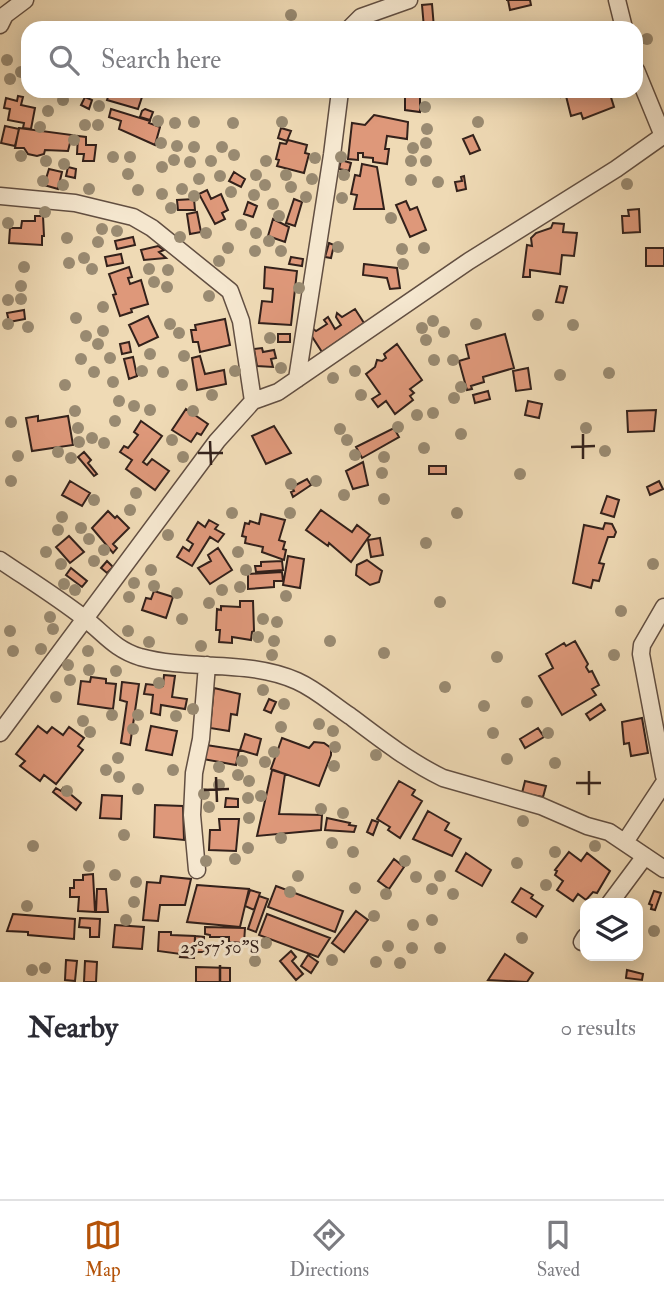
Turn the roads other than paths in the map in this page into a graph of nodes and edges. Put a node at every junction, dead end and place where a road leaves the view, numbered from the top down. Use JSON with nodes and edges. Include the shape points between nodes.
{"nodes":[{"id":1,"x":25,"y":0,"type":"edge"},
{"id":2,"x":409,"y":0,"type":"edge"},
{"id":3,"x":617,"y":0,"type":"edge"},
{"id":4,"x":2,"y":15,"type":"edge"},
{"id":5,"x":357,"y":21,"type":"edge"},
{"id":6,"x":622,"y":21,"type":"edge"},
{"id":7,"x":643,"y":87,"type":"edge"},
{"id":8,"x":339,"y":98,"type":"edge"},
{"id":9,"x":663,"y":135,"type":"edge"},
{"id":10,"x":0,"y":196,"type":"edge"},
{"id":11,"x":297,"y":379,"type":"junction"},
{"id":12,"x":253,"y":401,"type":"junction"},
{"id":13,"x":0,"y":560,"type":"edge"},
{"id":14,"x":664,"y":607,"type":"edge"},
{"id":15,"x":85,"y":618,"type":"junction"},
{"id":16,"x":207,"y":664,"type":"junction"},
{"id":17,"x":0,"y":733,"type":"edge"},
{"id":18,"x":664,"y":776,"type":"edge"},
{"id":19,"x":664,"y":783,"type":"edge"},
{"id":20,"x":625,"y":842,"type":"junction"},
{"id":21,"x":645,"y":856,"type":"junction"},
{"id":22,"x":664,"y":869,"type":"edge"},
{"id":23,"x":197,"y":870,"type":"dead end"},
{"id":24,"x":614,"y":898,"type":"edge"}],
"edges":[{"from":1,"to":4,"type":"street"},
{"from":2,"to":5,"type":"street"},
{"from":3,"to":6,"type":"street"},
{"from":7,"to":9,"type":"street"},
{"from":8,"to":11,"type":"street"},
{"from":9,"to":11,"type":"street"},
{"from":10,"to":12,"type":"street","via":[[75,203],[133,217],[230,291],[240,321]]},
{"from":11,"to":12,"type":"street"},
{"from":12,"to":15,"type":"street","via":[[217,441]]},
{"from":13,"to":15,"type":"street"},
{"from":14,"to":18,"type":"street","via":[[641,654]]},
{"from":15,"to":16,"type":"street","via":[[115,647],[138,656]]},
{"from":15,"to":17,"type":"street"},
{"from":16,"to":20,"type":"street","via":[[271,671],[295,680],[319,692],[428,771],[541,806]]},
{"from":16,"to":23,"type":"street","via":[[194,773]]},
{"from":19,"to":20,"type":"street"},
{"from":20,"to":21,"type":"street"},
{"from":21,"to":22,"type":"street"},
{"from":21,"to":24,"type":"street"}]}
